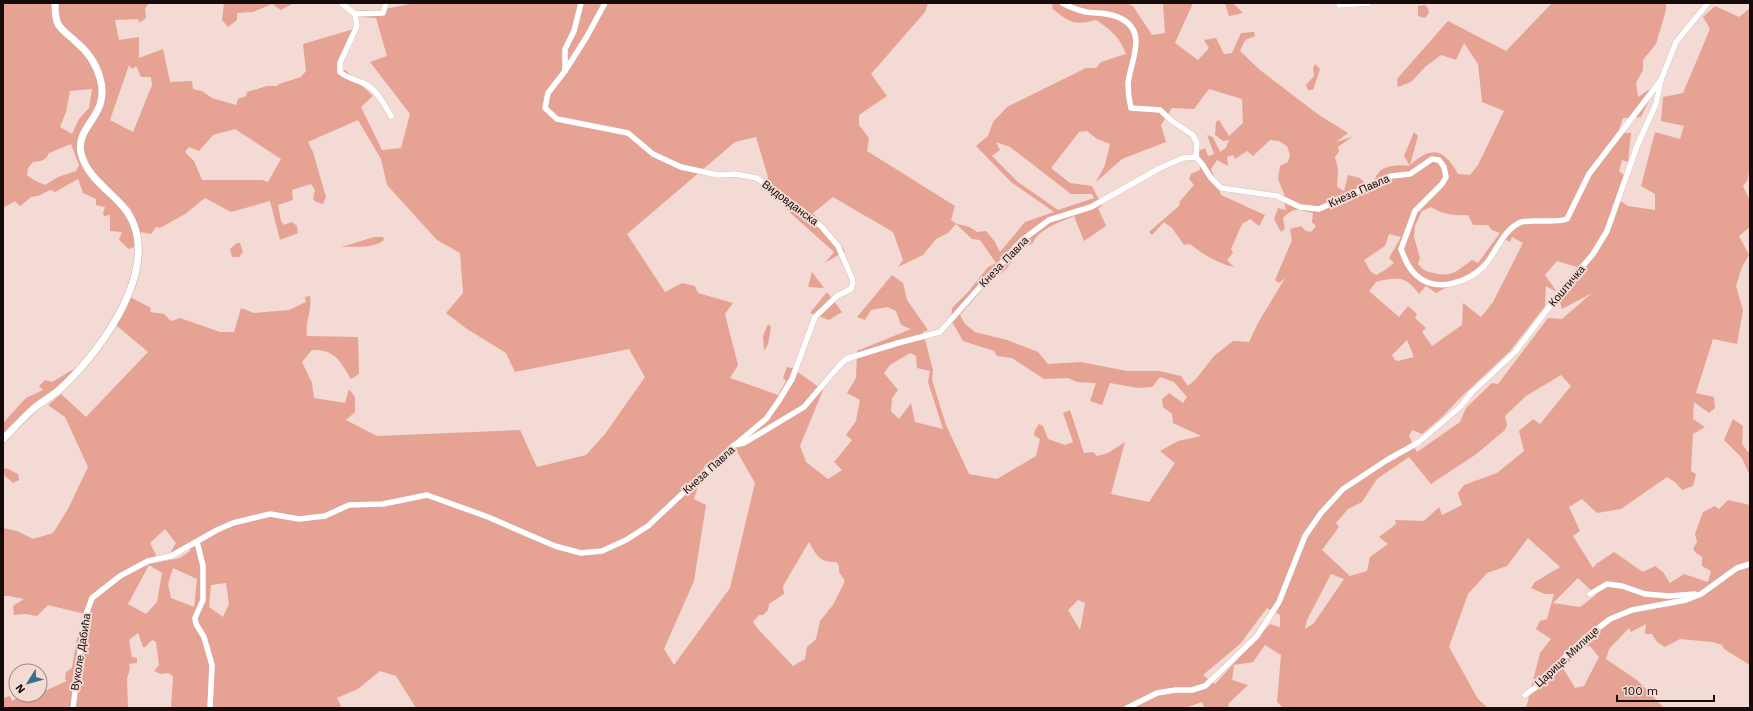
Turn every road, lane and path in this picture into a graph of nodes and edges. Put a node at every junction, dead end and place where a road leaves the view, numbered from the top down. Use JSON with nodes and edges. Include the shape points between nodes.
{"nodes":[{"id":1,"x":55,"y":3,"type":"edge"},
{"id":2,"x":341,"y":3,"type":"edge"},
{"id":3,"x":386,"y":3,"type":"edge"},
{"id":4,"x":581,"y":3,"type":"edge"},
{"id":5,"x":605,"y":3,"type":"edge"},
{"id":6,"x":1062,"y":3,"type":"edge"},
{"id":7,"x":1369,"y":3,"type":"edge"},
{"id":8,"x":1708,"y":3,"type":"edge"},
{"id":9,"x":1339,"y":5,"type":"dead end"},
{"id":10,"x":355,"y":14,"type":"junction"},
{"id":11,"x":565,"y":71,"type":"junction"},
{"id":12,"x":1661,"y":80,"type":"junction"},
{"id":13,"x":391,"y":116,"type":"dead end"},
{"id":14,"x":1196,"y":157,"type":"junction"},
{"id":15,"x":3,"y":439,"type":"edge"},
{"id":16,"x":734,"y":445,"type":"junction"},
{"id":17,"x":197,"y":542,"type":"junction"},
{"id":18,"x":1750,"y":564,"type":"edge"},
{"id":19,"x":1590,"y":594,"type":"dead end"},
{"id":20,"x":1701,"y":594,"type":"junction"},
{"id":21,"x":1525,"y":695,"type":"dead end"},
{"id":22,"x":73,"y":708,"type":"edge"},
{"id":23,"x":210,"y":708,"type":"edge"},
{"id":24,"x":1127,"y":708,"type":"edge"}],
"edges":[{"from":1,"to":15,"type":"street","via":[[58,23],[88,54],[101,80],[100,106],[81,139],[83,161],[97,182],[130,215],[138,238],[138,261],[132,283],[119,312],[92,354],[59,390],[33,409]]},
{"from":2,"to":10,"type":"street"},
{"from":3,"to":10,"type":"street","via":[[384,13]]},
{"from":4,"to":11,"type":"street","via":[[574,31],[565,49]]},
{"from":5,"to":11,"type":"street","name":"Видовданска"},
{"from":6,"to":14,"type":"street","via":[[1075,10],[1112,15],[1129,24],[1135,32],[1136,46],[1128,82],[1131,108],[1160,110],[1193,135],[1197,143]]},
{"from":7,"to":9,"type":"street"},
{"from":8,"to":12,"type":"street","name":"Коштичка","via":[[1676,42]]},
{"from":10,"to":13,"type":"street","via":[[357,26],[340,63],[340,72],[346,78],[374,90]]},
{"from":11,"to":16,"type":"street","name":"Видовданска","via":[[548,93],[545,108],[557,119],[628,133],[653,154],[681,167],[718,175],[735,174],[757,178],[821,226],[838,246],[852,278],[851,289],[837,296],[815,317],[792,379],[778,402],[766,419]]},
{"from":12,"to":14,"type":"street","name":"Кнеза Павла","via":[[1590,174],[1567,219],[1521,222],[1508,229],[1484,265],[1452,285],[1434,284],[1418,277],[1407,265],[1401,250],[1415,211],[1446,177],[1439,160],[1432,159],[1410,174],[1391,176],[1318,209],[1300,207],[1277,196],[1221,188]]},
{"from":12,"to":24,"type":"street","name":"Коштичка","via":[[1656,104],[1637,146],[1607,231],[1593,254],[1515,352],[1460,407],[1419,442],[1343,489],[1321,513],[1305,536],[1279,602],[1257,636],[1205,686],[1192,690],[1157,693]]},
{"from":14,"to":16,"type":"street","name":"Кнеза Павла","via":[[1183,158],[1160,168],[1091,207],[1049,220],[1021,241],[940,332],[846,359],[804,407],[744,444]]},
{"from":16,"to":17,"type":"street","name":"Кнеза Павла","via":[[648,526],[602,551],[582,553],[555,546],[488,517],[427,495],[383,504],[349,506],[325,516],[299,519],[270,514],[233,523]]},
{"from":17,"to":22,"type":"street","name":"Вуколе Дабића","via":[[171,556],[148,561],[120,576],[92,598],[84,620]]},
{"from":17,"to":23,"type":"street","via":[[203,566],[203,600],[195,618],[204,637],[212,665]]},
{"from":18,"to":20,"type":"street","name":"Царице Милице","via":[[1737,568]]},
{"from":19,"to":20,"type":"street","via":[[1607,584],[1645,594]]},
{"from":20,"to":21,"type":"street","name":"Царице Милице","via":[[1686,600],[1632,610],[1610,619],[1565,657],[1547,679]]}]}
